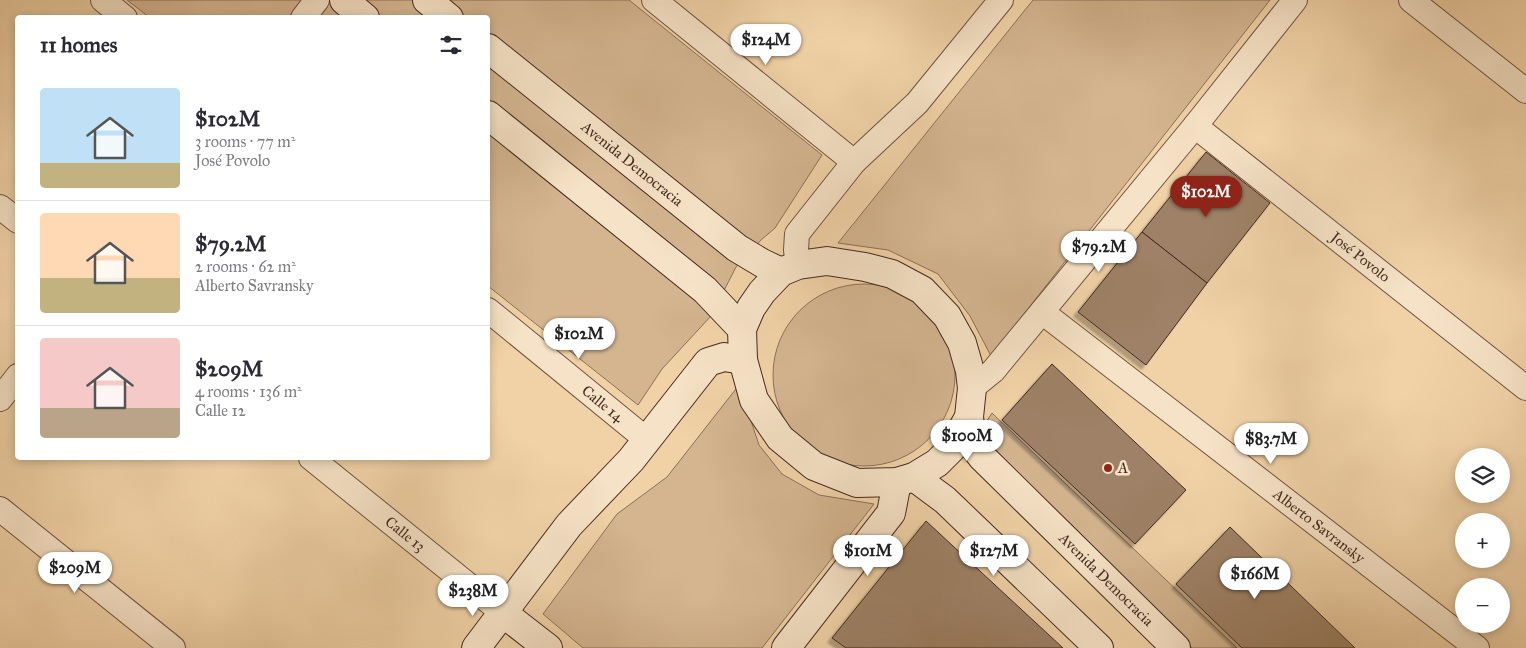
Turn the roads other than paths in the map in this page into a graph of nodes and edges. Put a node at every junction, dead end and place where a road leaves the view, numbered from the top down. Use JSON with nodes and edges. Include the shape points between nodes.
{"nodes":[{"id":1,"x":103,"y":0,"type":"edge"},
{"id":2,"x":317,"y":0,"type":"edge"},
{"id":3,"x":344,"y":0,"type":"edge"},
{"id":4,"x":427,"y":0,"type":"edge"},
{"id":5,"x":654,"y":0,"type":"edge"},
{"id":6,"x":1001,"y":0,"type":"edge"},
{"id":7,"x":1295,"y":0,"type":"edge"},
{"id":8,"x":1411,"y":0,"type":"edge"},
{"id":9,"x":121,"y":15,"type":"edge"},
{"id":10,"x":305,"y":15,"type":"edge"},
{"id":11,"x":362,"y":15,"type":"edge"},
{"id":12,"x":445,"y":15,"type":"edge"},
{"id":13,"x":490,"y":50,"type":"edge"},
{"id":14,"x":1526,"y":91,"type":"edge"},
{"id":15,"x":490,"y":118,"type":"edge"},
{"id":16,"x":1195,"y":126,"type":"junction"},
{"id":17,"x":854,"y":162,"type":"junction"},
{"id":18,"x":0,"y":207,"type":"edge"},
{"id":19,"x":15,"y":219,"type":"edge"},
{"id":20,"x":790,"y":268,"type":"junction"},
{"id":21,"x":490,"y":312,"type":"edge"},
{"id":22,"x":1042,"y":312,"type":"junction"},
{"id":23,"x":742,"y":329,"type":"junction"},
{"id":24,"x":742,"y":360,"type":"junction"},
{"id":25,"x":15,"y":380,"type":"edge"},
{"id":26,"x":972,"y":388,"type":"junction"},
{"id":27,"x":1526,"y":388,"type":"edge"},
{"id":28,"x":0,"y":399,"type":"edge"},
{"id":29,"x":969,"y":417,"type":"junction"},
{"id":30,"x":647,"y":440,"type":"junction"},
{"id":31,"x":313,"y":460,"type":"edge"},
{"id":32,"x":906,"y":480,"type":"junction"},
{"id":33,"x":0,"y":509,"type":"edge"},
{"id":34,"x":503,"y":613,"type":"junction"},
{"id":35,"x":1094,"y":646,"type":"edge"},
{"id":36,"x":173,"y":648,"type":"edge"},
{"id":37,"x":476,"y":648,"type":"edge"},
{"id":38,"x":548,"y":648,"type":"edge"},
{"id":39,"x":786,"y":648,"type":"edge"},
{"id":40,"x":1176,"y":648,"type":"edge"},
{"id":41,"x":1477,"y":648,"type":"edge"}],
"edges":[{"from":1,"to":9,"type":"street"},
{"from":2,"to":10,"type":"street"},
{"from":3,"to":11,"type":"main road"},
{"from":4,"to":12,"type":"main road"},
{"from":5,"to":17,"type":"street"},
{"from":6,"to":17,"type":"street","via":[[917,103]]},
{"from":7,"to":16,"type":"street"},
{"from":8,"to":14,"type":"street"},
{"from":13,"to":20,"type":"main road","name":"Avenida Democracia","via":[[737,248],[762,263]]},
{"from":15,"to":23,"type":"main road","via":[[705,290]]},
{"from":16,"to":22,"type":"street"},
{"from":16,"to":27,"type":"street","name":"José Povolo"},
{"from":17,"to":20,"type":"street","via":[[797,234]]},
{"from":18,"to":19,"type":"street"},
{"from":20,"to":23,"type":"main road","via":[[762,292]]},
{"from":20,"to":26,"type":"main road","via":[[827,261],[866,267],[892,274],[922,290],[947,316],[962,343]]},
{"from":21,"to":30,"type":"street","name":"Calle 14"},
{"from":22,"to":26,"type":"street","via":[[993,371]]},
{"from":22,"to":41,"type":"street","name":"Alberto Savransky"},
{"from":23,"to":24,"type":"main road"},
{"from":24,"to":30,"type":"main road","via":[[724,357],[708,362]]},
{"from":24,"to":32,"type":"main road","via":[[754,400],[775,431],[814,466],[857,483]]},
{"from":25,"to":28,"type":"street"},
{"from":26,"to":29,"type":"main road"},
{"from":29,"to":32,"type":"main road","via":[[950,449],[937,463]]},
{"from":29,"to":40,"type":"main road","name":"Avenida Democracia","via":[[972,444],[982,457]]},
{"from":30,"to":34,"type":"main road","via":[[569,525]]},
{"from":31,"to":34,"type":"street","name":"Calle 13"},
{"from":32,"to":35,"type":"main road","via":[[945,500]]},
{"from":32,"to":39,"type":"main road","via":[[891,513]]},
{"from":33,"to":36,"type":"street"},
{"from":34,"to":37,"type":"main road"},
{"from":34,"to":38,"type":"main road","name":"Calle 13"}]}
